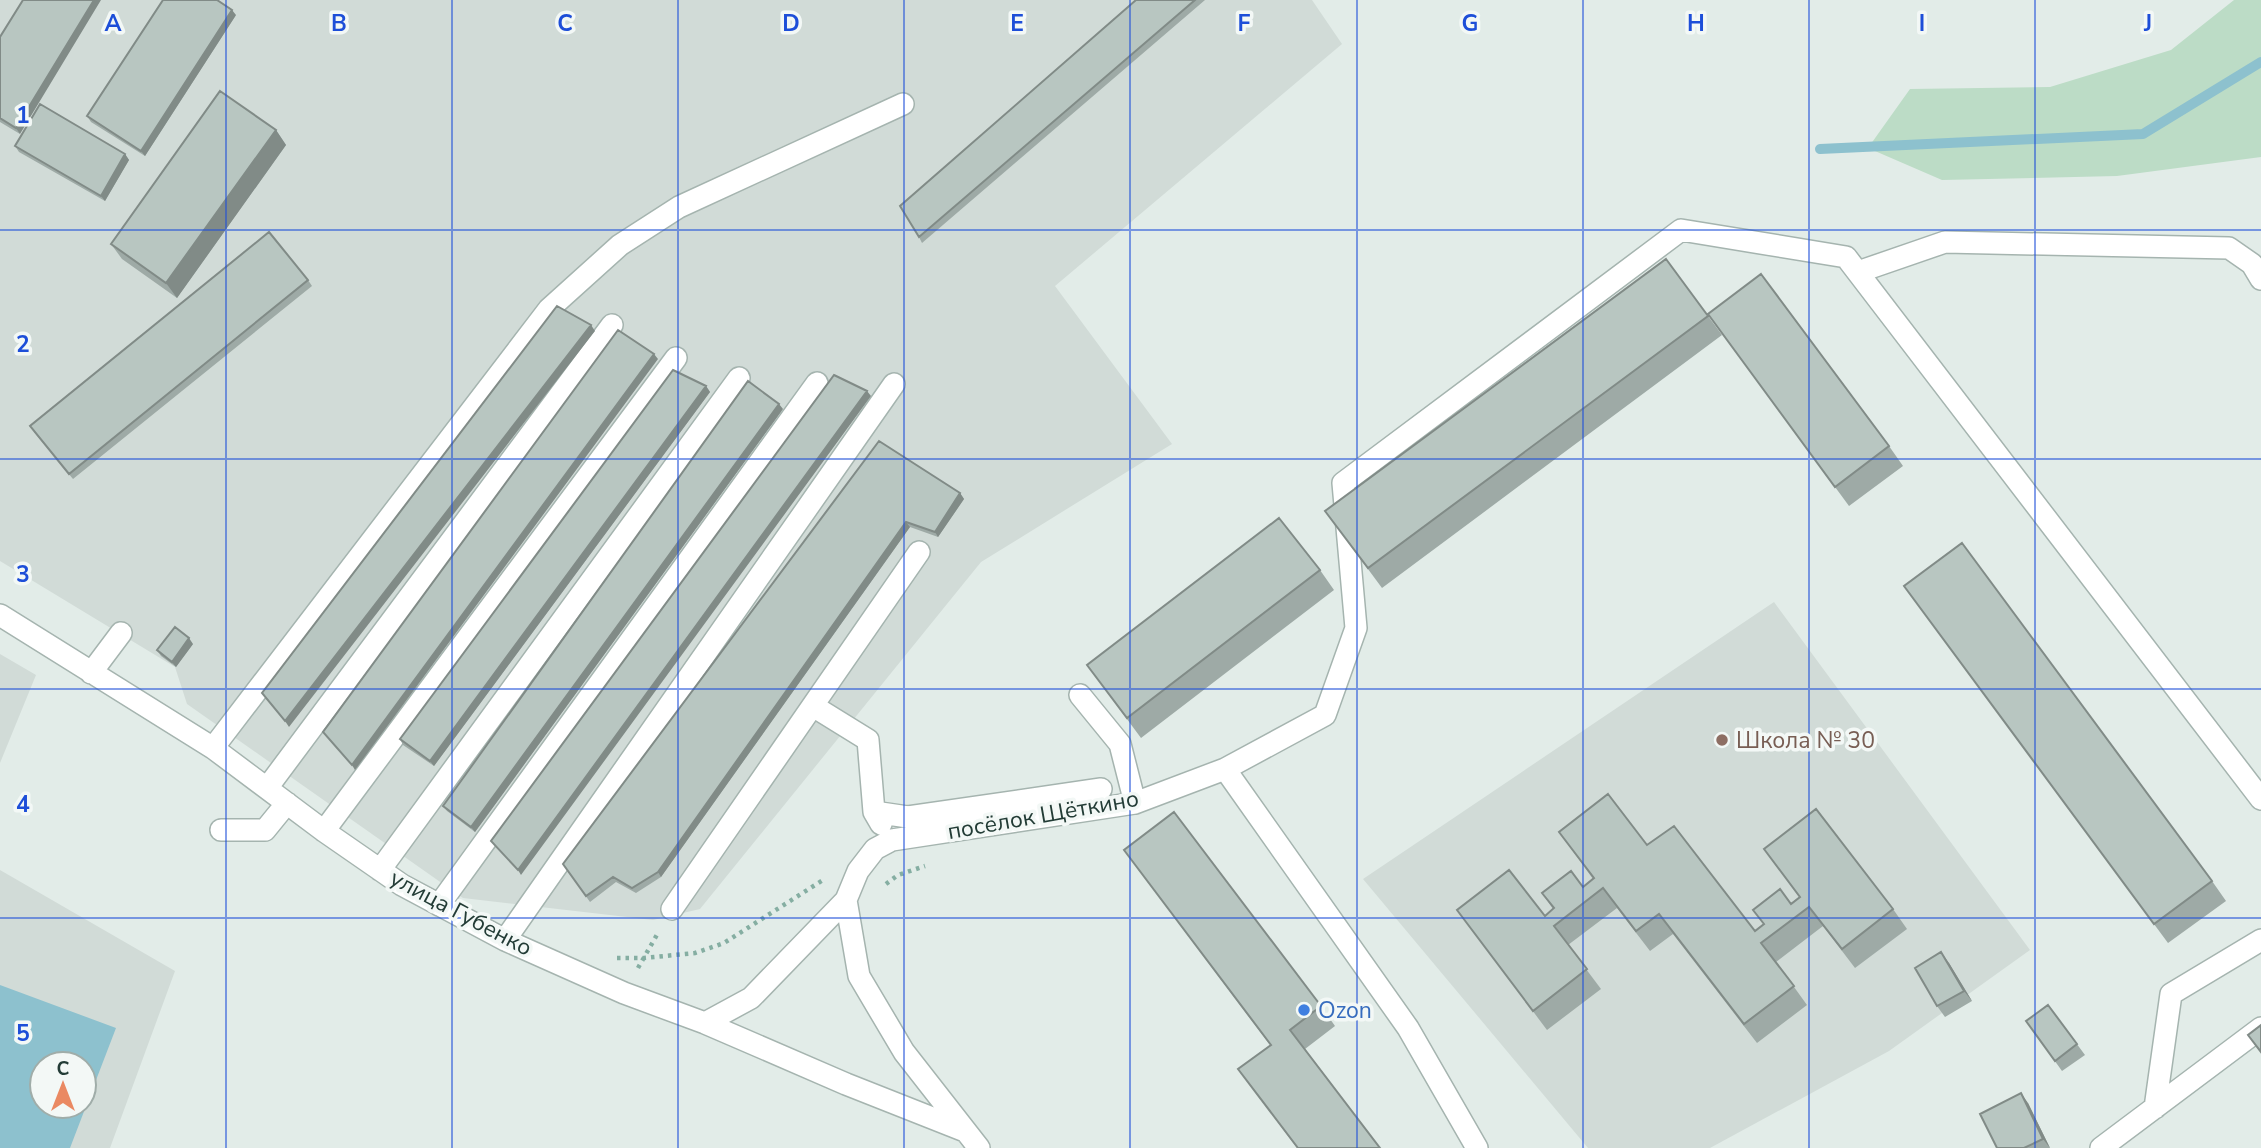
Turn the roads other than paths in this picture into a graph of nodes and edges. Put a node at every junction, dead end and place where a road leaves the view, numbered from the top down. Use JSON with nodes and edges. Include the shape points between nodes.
{"nodes":[{"id":1,"x":903,"y":104,"type":"dead end"},
{"id":2,"x":2257,"y":271,"type":"edge"},
{"id":3,"x":1858,"y":272,"type":"junction"},
{"id":4,"x":612,"y":325,"type":"dead end"},
{"id":5,"x":677,"y":358,"type":"dead end"},
{"id":6,"x":739,"y":378,"type":"dead end"},
{"id":7,"x":817,"y":383,"type":"dead end"},
{"id":8,"x":894,"y":384,"type":"dead end"},
{"id":9,"x":919,"y":552,"type":"dead end"},
{"id":10,"x":0,"y":615,"type":"edge"},
{"id":11,"x":121,"y":633,"type":"dead end"},
{"id":12,"x":92,"y":673,"type":"junction"},
{"id":13,"x":1080,"y":695,"type":"dead end"},
{"id":14,"x":813,"y":706,"type":"junction"},
{"id":15,"x":213,"y":748,"type":"junction"},
{"id":16,"x":1225,"y":769,"type":"junction"},
{"id":17,"x":267,"y":788,"type":"junction"},
{"id":18,"x":1101,"y":789,"type":"dead end"},
{"id":19,"x":2261,"y":799,"type":"edge"},
{"id":20,"x":287,"y":803,"type":"junction"},
{"id":21,"x":1135,"y":803,"type":"junction"},
{"id":22,"x":874,"y":812,"type":"junction"},
{"id":23,"x":221,"y":830,"type":"dead end"},
{"id":24,"x":324,"y":831,"type":"junction"},
{"id":25,"x":892,"y":840,"type":"junction"},
{"id":26,"x":380,"y":870,"type":"junction"},
{"id":27,"x":846,"y":900,"type":"junction"},
{"id":28,"x":439,"y":905,"type":"junction"},
{"id":29,"x":672,"y":909,"type":"road end"},
{"id":30,"x":505,"y":940,"type":"junction"},
{"id":31,"x":2261,"y":940,"type":"edge"},
{"id":32,"x":705,"y":1023,"type":"junction"},
{"id":33,"x":2261,"y":1028,"type":"edge"},
{"id":34,"x":2155,"y":1108,"type":"junction"},
{"id":35,"x":965,"y":1131,"type":"junction"},
{"id":36,"x":979,"y":1148,"type":"edge"},
{"id":37,"x":1477,"y":1148,"type":"edge"},
{"id":38,"x":2101,"y":1148,"type":"edge"}],
"edges":[{"from":1,"to":15,"type":"street","via":[[680,207],[620,244],[549,309]]},
{"from":2,"to":3,"type":"street","via":[[2229,248],[1945,242]]},
{"from":3,"to":16,"type":"street","name":"посёлок Щёткино","via":[[1846,257],[1681,230],[1343,483],[1356,628],[1325,715]]},
{"from":3,"to":19,"type":"street"},
{"from":4,"to":17,"type":"street"},
{"from":5,"to":24,"type":"street"},
{"from":6,"to":26,"type":"street"},
{"from":7,"to":28,"type":"street"},
{"from":8,"to":30,"type":"street"},
{"from":9,"to":14,"type":"street"},
{"from":10,"to":12,"type":"street","name":"улица Губенко"},
{"from":11,"to":12,"type":"street"},
{"from":12,"to":15,"type":"street","name":"улица Губенко"},
{"from":13,"to":21,"type":"street","via":[[1120,744]]},
{"from":14,"to":22,"type":"street","via":[[868,740]]},
{"from":14,"to":29,"type":"street"},
{"from":15,"to":17,"type":"street","name":"улица Губенко"},
{"from":16,"to":21,"type":"street","name":"посёлок Щёткино"},
{"from":16,"to":37,"type":"street","via":[[1408,1028]]},
{"from":17,"to":20,"type":"street","name":"улица Губенко"},
{"from":18,"to":22,"type":"street","via":[[908,817]]},
{"from":20,"to":23,"type":"street","via":[[265,830]]},
{"from":20,"to":24,"type":"street","name":"улица Губенко"},
{"from":21,"to":25,"type":"street","name":"посёлок Щёткино"},
{"from":22,"to":25,"type":"street"},
{"from":24,"to":26,"type":"street","name":"улица Губенко"},
{"from":25,"to":27,"type":"street","via":[[875,849],[858,871]]},
{"from":26,"to":28,"type":"street","name":"улица Губенко"},
{"from":27,"to":32,"type":"street","via":[[751,998]]},
{"from":27,"to":35,"type":"street","via":[[859,976],[904,1052]]},
{"from":28,"to":30,"type":"street","name":"улица Губенко"},
{"from":30,"to":32,"type":"street","name":"улица Губенко"},
{"from":31,"to":34,"type":"street","via":[[2171,994]]},
{"from":32,"to":35,"type":"street","name":"улица Губенко"},
{"from":33,"to":34,"type":"street"},
{"from":34,"to":38,"type":"street"},
{"from":35,"to":36,"type":"street"}]}
